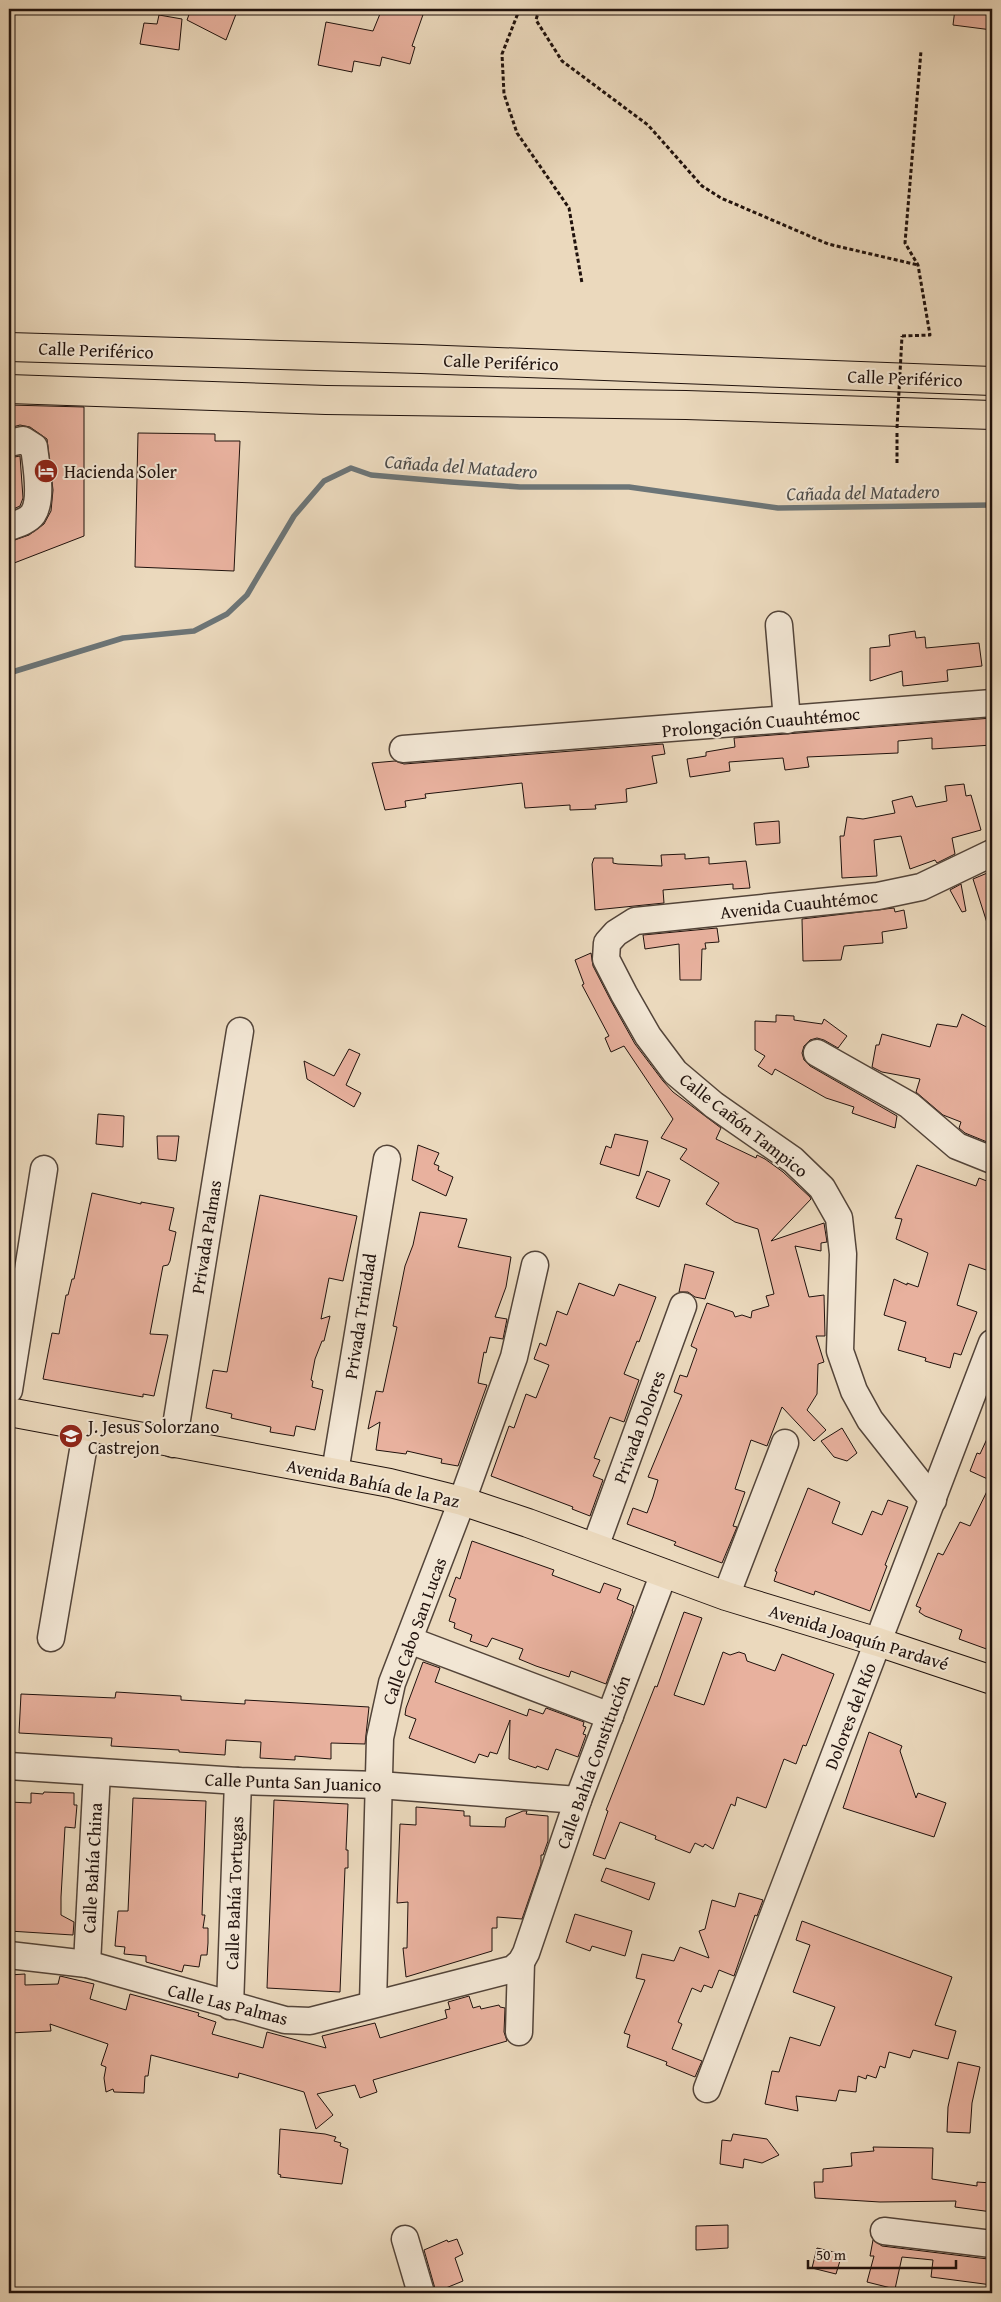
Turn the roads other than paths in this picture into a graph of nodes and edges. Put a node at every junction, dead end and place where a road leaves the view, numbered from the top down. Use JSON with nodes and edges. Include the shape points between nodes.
{"nodes":[{"id":1,"x":9,"y":347,"type":"edge"},
{"id":2,"x":992,"y":382,"type":"edge"},
{"id":3,"x":9,"y":389,"type":"edge"},
{"id":4,"x":992,"y":415,"type":"edge"},
{"id":5,"x":9,"y":442,"type":"edge"},
{"id":6,"x":9,"y":527,"type":"edge"},
{"id":7,"x":779,"y":625,"type":"dead end"},
{"id":8,"x":992,"y":703,"type":"edge"},
{"id":9,"x":787,"y":720,"type":"junction"},
{"id":10,"x":403,"y":749,"type":"dead end"},
{"id":11,"x":992,"y":853,"type":"edge"},
{"id":12,"x":606,"y":943,"type":"joint"},
{"id":13,"x":240,"y":1032,"type":"dead end"},
{"id":14,"x":816,"y":1053,"type":"dead end"},
{"id":15,"x":387,"y":1159,"type":"dead end"},
{"id":16,"x":992,"y":1160,"type":"edge"},
{"id":17,"x":44,"y":1169,"type":"dead end"},
{"id":18,"x":535,"y":1264,"type":"dead end"},
{"id":19,"x":683,"y":1306,"type":"dead end"},
{"id":20,"x":992,"y":1343,"type":"edge"},
{"id":21,"x":9,"y":1390,"type":"edge"},
{"id":22,"x":9,"y":1412,"type":"edge"},
{"id":23,"x":87,"y":1427,"type":"junction"},
{"id":24,"x":785,"y":1443,"type":"dead end"},
{"id":25,"x":173,"y":1444,"type":"junction"},
{"id":26,"x":335,"y":1472,"type":"junction"},
{"id":27,"x":933,"y":1500,"type":"junction"},
{"id":28,"x":462,"y":1501,"type":"junction"},
{"id":29,"x":595,"y":1547,"type":"junction"},
{"id":30,"x":664,"y":1573,"type":"junction"},
{"id":31,"x":726,"y":1596,"type":"junction"},
{"id":32,"x":52,"y":1638,"type":"dead end"},
{"id":33,"x":409,"y":1640,"type":"junction"},
{"id":34,"x":878,"y":1642,"type":"junction"},
{"id":35,"x":992,"y":1680,"type":"edge"},
{"id":36,"x":610,"y":1716,"type":"junction"},
{"id":37,"x":9,"y":1766,"type":"edge"},
{"id":38,"x":97,"y":1772,"type":"junction"},
{"id":39,"x":238,"y":1781,"type":"junction"},
{"id":40,"x":379,"y":1785,"type":"junction"},
{"id":41,"x":578,"y":1800,"type":"junction"},
{"id":42,"x":9,"y":1956,"type":"edge"},
{"id":43,"x":524,"y":1958,"type":"junction"},
{"id":44,"x":87,"y":1964,"type":"junction"},
{"id":45,"x":373,"y":2004,"type":"junction"},
{"id":46,"x":230,"y":2006,"type":"junction"},
{"id":47,"x":519,"y":2032,"type":"dead end"},
{"id":48,"x":708,"y":2089,"type":"dead end"},
{"id":49,"x":884,"y":2231,"type":"dead end"},
{"id":50,"x":405,"y":2239,"type":"dead end"},
{"id":51,"x":992,"y":2244,"type":"edge"},
{"id":52,"x":421,"y":2293,"type":"edge"}],
"edges":[{"from":1,"to":2,"type":"main road","name":"Calle Periférico"},
{"from":3,"to":4,"type":"main road","name":"Calle Periférico","via":[[326,400],[686,405]]},
{"from":5,"to":6,"type":"street","via":[[22,440],[34,447],[38,489],[33,514]]},
{"from":7,"to":9,"type":"street"},
{"from":8,"to":9,"type":"street","name":"Prolongación Cuauhtémoc"},
{"from":9,"to":10,"type":"street","name":"Prolongación Cuauhtémoc"},
{"from":11,"to":12,"type":"street","name":"Avenida Cuauhtémoc","via":[[921,886],[887,894],[847,901],[634,921]]},
{"from":12,"to":27,"type":"street","name":"Calle Cañón Tampico","via":[[606,959],[624,994],[648,1036],[675,1072],[714,1105],[793,1160],[822,1188],[839,1218],[843,1254],[840,1351],[854,1391],[870,1420]]},
{"from":13,"to":25,"type":"street","name":"Privada Palmas"},
{"from":14,"to":16,"type":"street","via":[[909,1106],[957,1146]]},
{"from":15,"to":26,"type":"street","name":"Privada Trinidad"},
{"from":17,"to":21,"type":"street"},
{"from":18,"to":28,"type":"street","name":"Calle Cabo San Lucas","via":[[514,1357]]},
{"from":19,"to":29,"type":"street","name":"Privada Dolores"},
{"from":20,"to":27,"type":"street","name":"Dolores del Río"},
{"from":22,"to":23,"type":"main road","name":"Avenida Bahía de la Paz"},
{"from":23,"to":25,"type":"main road","name":"Avenida Bahía de la Paz"},
{"from":23,"to":32,"type":"street"},
{"from":24,"to":31,"type":"street"},
{"from":25,"to":26,"type":"main road","name":"Avenida Bahía de la Paz"},
{"from":26,"to":28,"type":"main road","name":"Avenida Bahía de la Paz"},
{"from":27,"to":34,"type":"street","name":"Dolores del Río"},
{"from":28,"to":29,"type":"main road","name":"Avenida Bahía de la Paz"},
{"from":28,"to":33,"type":"street","name":"Calle Cabo San Lucas"},
{"from":29,"to":30,"type":"main road","name":"Avenida Bahía de la Paz"},
{"from":30,"to":31,"type":"main road","name":"Avenida Bahía de la Paz"},
{"from":30,"to":36,"type":"street","name":"Calle Bahía Constitución"},
{"from":31,"to":34,"type":"main road","name":"Avenida Joaquín Pardavé"},
{"from":33,"to":36,"type":"street"},
{"from":33,"to":40,"type":"street","name":"Calle Cabo San Lucas","via":[[392,1683],[385,1712],[380,1738]]},
{"from":34,"to":35,"type":"main road","name":"Avenida Joaquín Pardavé"},
{"from":34,"to":48,"type":"street","name":"Dolores del Río"},
{"from":36,"to":41,"type":"street","name":"Calle Bahía Constitución"},
{"from":37,"to":38,"type":"street","name":"Calle Punta San Juanico"},
{"from":38,"to":39,"type":"street","name":"Calle Punta San Juanico"},
{"from":38,"to":44,"type":"street","name":"Calle Bahía China"},
{"from":39,"to":40,"type":"street","name":"Calle Punta San Juanico"},
{"from":39,"to":46,"type":"street","name":"Calle Bahía Tortugas"},
{"from":40,"to":41,"type":"street","name":"Calle Punta San Juanico"},
{"from":40,"to":45,"type":"street","name":"Calle Cabo San Lucas"},
{"from":41,"to":43,"type":"street","name":"Calle Bahía Constitución"},
{"from":42,"to":44,"type":"street","name":"Calle Las Palmas"},
{"from":43,"to":45,"type":"street","name":"Calle Las Palmas","via":[[513,1969]]},
{"from":43,"to":47,"type":"street","name":"Calle Bahía Constitución"},
{"from":44,"to":46,"type":"street","name":"Calle Las Palmas"},
{"from":45,"to":46,"type":"street","name":"Calle Las Palmas","via":[[299,2021]]},
{"from":49,"to":51,"type":"street"},
{"from":50,"to":52,"type":"street"}]}
